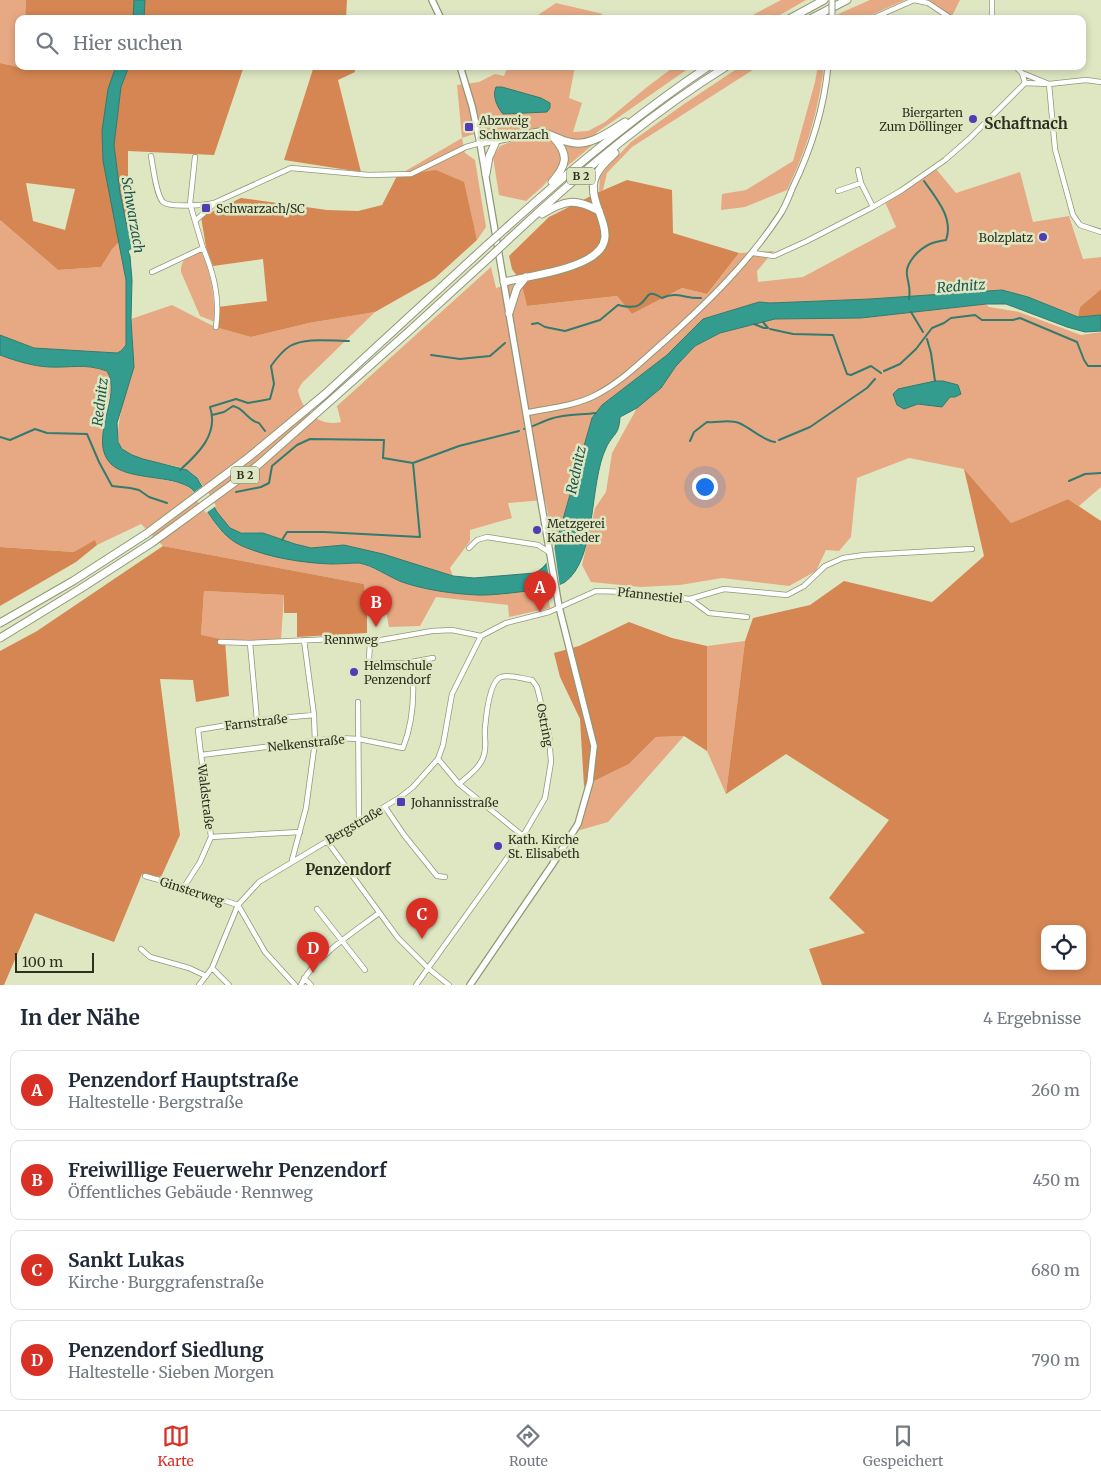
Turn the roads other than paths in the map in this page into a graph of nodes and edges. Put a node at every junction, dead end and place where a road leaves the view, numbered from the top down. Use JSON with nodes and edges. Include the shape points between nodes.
{"nodes":[{"id":1,"x":432,"y":0,"type":"edge"},
{"id":2,"x":824,"y":0,"type":"edge"},
{"id":3,"x":832,"y":0,"type":"edge"},
{"id":4,"x":847,"y":0,"type":"edge"},
{"id":5,"x":992,"y":0,"type":"edge"},
{"id":6,"x":439,"y":15,"type":"edge"},
{"id":7,"x":796,"y":15,"type":"edge"},
{"id":8,"x":818,"y":15,"type":"edge"},
{"id":9,"x":832,"y":15,"type":"edge"},
{"id":10,"x":880,"y":15,"type":"edge"},
{"id":11,"x":946,"y":15,"type":"edge"},
{"id":12,"x":992,"y":15,"type":"edge"},
{"id":13,"x":461,"y":70,"type":"edge"},
{"id":14,"x":704,"y":70,"type":"edge"},
{"id":15,"x":721,"y":70,"type":"edge"},
{"id":16,"x":828,"y":70,"type":"edge"},
{"id":17,"x":1019,"y":70,"type":"edge"},
{"id":18,"x":1022,"y":73,"type":"junction"},
{"id":19,"x":1101,"y":82,"type":"edge"},
{"id":20,"x":1025,"y":83,"type":"junction"},
{"id":21,"x":1049,"y":84,"type":"junction"},
{"id":22,"x":653,"y":105,"type":"junction"},
{"id":23,"x":639,"y":128,"type":"junction"},
{"id":24,"x":549,"y":134,"type":"junction"},
{"id":25,"x":497,"y":139,"type":"junction"},
{"id":26,"x":480,"y":143,"type":"junction"},
{"id":27,"x":151,"y":156,"type":"dead end"},
{"id":28,"x":195,"y":157,"type":"dead end"},
{"id":29,"x":858,"y":170,"type":"dead end"},
{"id":30,"x":486,"y":174,"type":"junction"},
{"id":31,"x":861,"y":182,"type":"junction"},
{"id":32,"x":838,"y":192,"type":"dead end"},
{"id":33,"x":539,"y":198,"type":"junction"},
{"id":34,"x":214,"y":203,"type":"junction"},
{"id":35,"x":190,"y":204,"type":"junction"},
{"id":36,"x":873,"y":207,"type":"junction"},
{"id":37,"x":599,"y":211,"type":"junction"},
{"id":38,"x":195,"y":222,"type":"junction"},
{"id":39,"x":524,"y":225,"type":"junction"},
{"id":40,"x":1101,"y":232,"type":"edge"},
{"id":41,"x":203,"y":248,"type":"junction"},
{"id":42,"x":752,"y":253,"type":"junction"},
{"id":43,"x":152,"y":272,"type":"dead end"},
{"id":44,"x":526,"y":277,"type":"junction"},
{"id":45,"x":504,"y":282,"type":"junction"},
{"id":46,"x":509,"y":313,"type":"junction"},
{"id":47,"x":216,"y":327,"type":"dead end"},
{"id":48,"x":526,"y":413,"type":"junction"},
{"id":49,"x":469,"y":548,"type":"dead end"},
{"id":50,"x":972,"y":549,"type":"dead end"},
{"id":51,"x":550,"y":555,"type":"junction"},
{"id":52,"x":690,"y":599,"type":"junction"},
{"id":53,"x":559,"y":608,"type":"junction"},
{"id":54,"x":747,"y":617,"type":"dead end"},
{"id":55,"x":0,"y":623,"type":"edge"},
{"id":56,"x":481,"y":636,"type":"junction"},
{"id":57,"x":0,"y":638,"type":"edge"},
{"id":58,"x":304,"y":640,"type":"junction"},
{"id":59,"x":220,"y":642,"type":"dead end"},
{"id":60,"x":370,"y":642,"type":"junction"},
{"id":61,"x":250,"y":643,"type":"junction"},
{"id":62,"x":433,"y":658,"type":"dead end"},
{"id":63,"x":413,"y":681,"type":"dead end"},
{"id":64,"x":358,"y":702,"type":"dead end"},
{"id":65,"x":314,"y":715,"type":"junction"},
{"id":66,"x":257,"y":720,"type":"junction"},
{"id":67,"x":198,"y":730,"type":"joint"},
{"id":68,"x":359,"y":739,"type":"junction"},
{"id":69,"x":315,"y":742,"type":"junction"},
{"id":70,"x":201,"y":755,"type":"junction"},
{"id":71,"x":438,"y":759,"type":"junction"},
{"id":72,"x":459,"y":784,"type":"junction"},
{"id":73,"x":384,"y":807,"type":"junction"},
{"id":74,"x":359,"y":822,"type":"junction"},
{"id":75,"x":300,"y":832,"type":"junction"},
{"id":76,"x":523,"y":836,"type":"junction"},
{"id":77,"x":211,"y":837,"type":"junction"},
{"id":78,"x":328,"y":841,"type":"junction"},
{"id":79,"x":292,"y":861,"type":"junction"},
{"id":80,"x":146,"y":876,"type":"dead end"},
{"id":81,"x":445,"y":877,"type":"dead end"},
{"id":82,"x":184,"y":886,"type":"junction"},
{"id":83,"x":238,"y":906,"type":"junction"},
{"id":84,"x":317,"y":909,"type":"dead end"},
{"id":85,"x":379,"y":913,"type":"junction"},
{"id":86,"x":342,"y":941,"type":"junction"},
{"id":87,"x":141,"y":950,"type":"dead end"},
{"id":88,"x":212,"y":968,"type":"junction"},
{"id":89,"x":429,"y":969,"type":"junction"},
{"id":90,"x":365,"y":970,"type":"dead end"},
{"id":91,"x":206,"y":976,"type":"junction"},
{"id":92,"x":304,"y":978,"type":"junction"},
{"id":93,"x":199,"y":985,"type":"edge"},
{"id":94,"x":228,"y":985,"type":"edge"},
{"id":95,"x":295,"y":985,"type":"edge"},
{"id":96,"x":300,"y":985,"type":"edge"},
{"id":97,"x":311,"y":985,"type":"edge"},
{"id":98,"x":416,"y":985,"type":"edge"},
{"id":99,"x":448,"y":985,"type":"edge"},
{"id":100,"x":470,"y":985,"type":"edge"}],
"edges":[{"from":1,"to":6,"type":"main road"},
{"from":2,"to":7,"type":"highway"},
{"from":3,"to":9,"type":"street","bridge":true},
{"from":4,"to":8,"type":"highway"},
{"from":5,"to":12,"type":"street"},
{"from":10,"to":11,"type":"street","via":[[914,0],[928,3]]},
{"from":13,"to":26,"type":"main road"},
{"from":14,"to":22,"type":"highway","number":"B 2"},
{"from":15,"to":23,"type":"highway","number":"B 2"},
{"from":16,"to":42,"type":"street","via":[[816,130],[801,170],[781,212]]},
{"from":17,"to":18,"type":"street"},
{"from":18,"to":20,"type":"street"},
{"from":18,"to":21,"type":"street"},
{"from":19,"to":21,"type":"street","via":[[1086,80]]},
{"from":20,"to":21,"type":"street"},
{"from":20,"to":36,"type":"street","via":[[944,160]]},
{"from":21,"to":40,"type":"street","via":[[1056,148],[1072,214],[1080,225]]},
{"from":22,"to":24,"type":"highway","via":[[588,142],[569,142]]},
{"from":22,"to":33,"type":"highway","number":"B 2"},
{"from":23,"to":37,"type":"highway","via":[[602,165],[594,180],[594,196]]},
{"from":23,"to":39,"type":"highway","number":"B 2"},
{"from":24,"to":25,"type":"highway","via":[[530,132]]},
{"from":24,"to":33,"type":"highway","via":[[561,146],[564,165]]},
{"from":25,"to":26,"type":"highway"},
{"from":25,"to":30,"type":"highway"},
{"from":26,"to":30,"type":"main road"},
{"from":26,"to":34,"type":"street","via":[[411,174],[369,175],[291,168]]},
{"from":27,"to":35,"type":"street","via":[[163,202]]},
{"from":28,"to":35,"type":"street"},
{"from":29,"to":31,"type":"street"},
{"from":30,"to":45,"type":"main road"},
{"from":31,"to":32,"type":"street"},
{"from":31,"to":36,"type":"street"},
{"from":33,"to":55,"type":"highway","number":"B 2","bridge":true,"via":[[325,394],[249,457],[146,534]]},
{"from":34,"to":35,"type":"street"},
{"from":34,"to":38,"type":"street"},
{"from":35,"to":38,"type":"street"},
{"from":36,"to":42,"type":"street","via":[[774,256]]},
{"from":37,"to":39,"type":"highway","via":[[586,204],[568,201]]},
{"from":37,"to":44,"type":"highway","via":[[606,234],[595,254],[570,266]]},
{"from":38,"to":41,"type":"street"},
{"from":39,"to":57,"type":"highway","number":"B 2","bridge":true,"via":[[257,466],[153,542]]},
{"from":41,"to":43,"type":"street"},
{"from":41,"to":47,"type":"street","via":[[216,286]]},
{"from":42,"to":48,"type":"street","via":[[676,330],[619,381],[578,402]]},
{"from":44,"to":45,"type":"highway"},
{"from":44,"to":46,"type":"highway","via":[[516,288]]},
{"from":45,"to":46,"type":"main road"},
{"from":46,"to":48,"type":"main road"},
{"from":48,"to":51,"type":"main road"},
{"from":49,"to":51,"type":"street","via":[[477,540],[487,537],[538,545]]},
{"from":50,"to":52,"type":"street","name":"Pfannestiel","via":[[843,558],[825,566],[804,586],[786,595],[724,589]]},
{"from":51,"to":53,"type":"main road"},
{"from":52,"to":53,"type":"street","name":"Pfannestiel","via":[[596,591]]},
{"from":52,"to":54,"type":"street","via":[[709,613]]},
{"from":53,"to":56,"type":"street","via":[[506,622]]},
{"from":53,"to":100,"type":"main road","via":[[594,746],[590,782],[578,824]]},
{"from":56,"to":60,"type":"street","name":"Rennweg","via":[[452,630],[432,631]]},
{"from":56,"to":71,"type":"street","name":"Bergstraße","via":[[452,694]]},
{"from":58,"to":60,"type":"street","name":"Rennweg"},
{"from":58,"to":61,"type":"street","name":"Rennweg"},
{"from":58,"to":65,"type":"street"},
{"from":59,"to":61,"type":"street","name":"Rennweg"},
{"from":60,"to":62,"type":"street","via":[[369,659],[372,663],[406,663]]},
{"from":61,"to":66,"type":"street"},
{"from":63,"to":68,"type":"street","name":"Nelkenstraße","via":[[413,716],[403,748]]},
{"from":64,"to":68,"type":"street"},
{"from":65,"to":66,"type":"street","name":"Farnstraße"},
{"from":65,"to":69,"type":"street"},
{"from":66,"to":67,"type":"street","name":"Farnstraße"},
{"from":67,"to":70,"type":"street","name":"Waldstraße"},
{"from":68,"to":69,"type":"street","name":"Nelkenstraße"},
{"from":68,"to":74,"type":"street"},
{"from":69,"to":70,"type":"street","name":"Nelkenstraße"},
{"from":69,"to":75,"type":"street"},
{"from":70,"to":77,"type":"street","name":"Waldstraße"},
{"from":71,"to":72,"type":"street"},
{"from":71,"to":73,"type":"street","name":"Bergstraße","via":[[413,787]]},
{"from":72,"to":76,"type":"street"},
{"from":72,"to":76,"type":"street","name":"Ostring","via":[[478,767],[484,755],[487,711],[494,683],[503,676],[532,680],[537,687],[546,722],[552,762],[545,798]]},
{"from":73,"to":74,"type":"street","name":"Bergstraße"},
{"from":73,"to":81,"type":"street","via":[[437,876]]},
{"from":74,"to":78,"type":"street","name":"Bergstraße"},
{"from":75,"to":77,"type":"street"},
{"from":75,"to":79,"type":"street"},
{"from":76,"to":89,"type":"street"},
{"from":77,"to":82,"type":"street","name":"Waldstraße"},
{"from":78,"to":79,"type":"street","name":"Bergstraße"},
{"from":78,"to":85,"type":"street"},
{"from":79,"to":83,"type":"street","name":"Bergstraße","via":[[259,882]]},
{"from":80,"to":82,"type":"street","name":"Ginsterweg"},
{"from":82,"to":83,"type":"street","name":"Ginsterweg"},
{"from":83,"to":88,"type":"street","name":"Bergstraße"},
{"from":83,"to":95,"type":"street","via":[[265,952]]},
{"from":84,"to":86,"type":"street"},
{"from":85,"to":86,"type":"street"},
{"from":85,"to":89,"type":"street"},
{"from":86,"to":90,"type":"street"},
{"from":86,"to":92,"type":"street"},
{"from":87,"to":91,"type":"street","via":[[150,957]]},
{"from":88,"to":91,"type":"street","name":"Bergstraße"},
{"from":88,"to":94,"type":"street"},
{"from":89,"to":98,"type":"street"},
{"from":89,"to":99,"type":"street"},
{"from":91,"to":93,"type":"street","name":"Bergstraße"},
{"from":92,"to":96,"type":"street"},
{"from":92,"to":97,"type":"street"}]}
